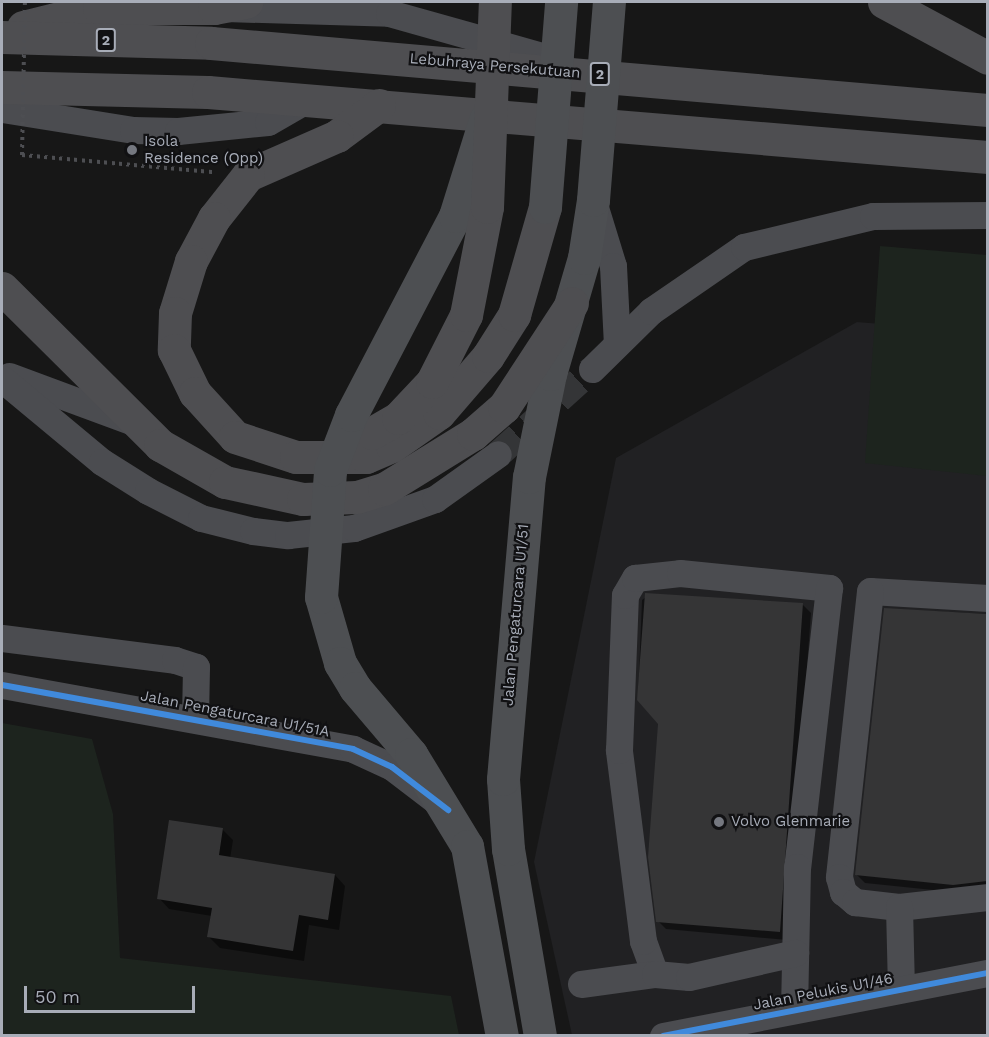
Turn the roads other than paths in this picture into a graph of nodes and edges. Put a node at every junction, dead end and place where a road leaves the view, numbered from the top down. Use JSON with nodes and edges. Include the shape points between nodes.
{"nodes":[{"id":1,"x":246,"y":2,"type":"edge"},
{"id":2,"x":495,"y":2,"type":"edge"},
{"id":3,"x":561,"y":2,"type":"edge"},
{"id":4,"x":609,"y":2,"type":"edge"},
{"id":5,"x":884,"y":2,"type":"edge"},
{"id":6,"x":214,"y":8,"type":"junction"},
{"id":7,"x":2,"y":35,"type":"edge"},
{"id":8,"x":987,"y":58,"type":"edge"},
{"id":9,"x":651,"y":78,"type":"junction"},
{"id":10,"x":2,"y":87,"type":"edge"},
{"id":11,"x":308,"y":99,"type":"junction"},
{"id":12,"x":491,"y":100,"type":"junction"},
{"id":13,"x":379,"y":105,"type":"junction"},
{"id":14,"x":2,"y":110,"type":"edge"},
{"id":15,"x":987,"y":110,"type":"edge"},
{"id":16,"x":987,"y":157,"type":"edge"},
{"id":17,"x":593,"y":200,"type":"junction"},
{"id":18,"x":545,"y":207,"type":"joint"},
{"id":19,"x":987,"y":215,"type":"edge"},
{"id":20,"x":186,"y":286,"type":"junction"},
{"id":21,"x":2,"y":288,"type":"edge"},
{"id":22,"x":572,"y":303,"type":"junction"},
{"id":23,"x":617,"y":344,"type":"junction"},
{"id":24,"x":592,"y":369,"type":"tunnel mouth"},
{"id":25,"x":2,"y":374,"type":"edge"},
{"id":26,"x":2,"y":379,"type":"edge"},
{"id":27,"x":137,"y":423,"type":"junction"},
{"id":28,"x":498,"y":454,"type":"tunnel mouth"},
{"id":29,"x":987,"y":598,"type":"edge"},
{"id":30,"x":2,"y":638,"type":"edge"},
{"id":31,"x":2,"y":685,"type":"edge"},
{"id":32,"x":195,"y":717,"type":"junction"},
{"id":33,"x":448,"y":810,"type":"junction"},
{"id":34,"x":987,"y":897,"type":"edge"},
{"id":35,"x":899,"y":907,"type":"junction"},
{"id":36,"x":795,"y":953,"type":"junction"},
{"id":37,"x":987,"y":973,"type":"edge"},
{"id":38,"x":655,"y":974,"type":"junction"},
{"id":39,"x":581,"y":984,"type":"dead end"},
{"id":40,"x":900,"y":989,"type":"junction"},
{"id":41,"x":794,"y":1010,"type":"junction"},
{"id":42,"x":502,"y":1035,"type":"edge"},
{"id":43,"x":540,"y":1035,"type":"edge"},
{"id":44,"x":663,"y":1035,"type":"edge"}],
"edges":[{"from":1,"to":6,"type":"highway"},
{"from":2,"to":12,"type":"highway","bridge":true},
{"from":3,"to":18,"type":"main road","bridge":true},
{"from":4,"to":17,"type":"main road","name":"Jalan Pengaturcara U1/51","bridge":true},
{"from":5,"to":8,"type":"highway"},
{"from":6,"to":7,"type":"highway","via":[[99,8]]},
{"from":6,"to":9,"type":"street","via":[[389,13],[530,55]]},
{"from":7,"to":9,"type":"highway","name":"Lebuhraya Persekutuan","number":"2","via":[[212,44]]},
{"from":9,"to":15,"type":"highway","name":"Lebuhraya Persekutuan","number":"2"},
{"from":10,"to":11,"type":"highway"},
{"from":11,"to":13,"type":"highway"},
{"from":11,"to":14,"type":"street","via":[[268,122],[178,131],[133,130]]},
{"from":12,"to":20,"type":"highway","bridge":true,"via":[[486,207],[466,315],[432,382],[398,418],[354,439],[316,443],[268,431],[225,402],[190,340]]},
{"from":12,"to":33,"type":"main road","bridge":true,"via":[[456,216],[351,415],[330,470],[321,597],[340,663],[355,688],[411,754]]},
{"from":13,"to":16,"type":"highway"},
{"from":13,"to":20,"type":"highway","via":[[337,136],[271,160],[248,175],[201,238]]},
{"from":17,"to":22,"type":"main road","name":"Jalan Pengaturcara U1/51"},
{"from":17,"to":23,"type":"street","via":[[613,266]]},
{"from":18,"to":20,"type":"highway","via":[[524,295],[488,356],[439,413],[392,446],[366,457],[279,454],[235,437],[221,425],[195,393],[174,350],[175,312]]},
{"from":19,"to":23,"type":"street","via":[[873,216],[744,247],[651,310]]},
{"from":21,"to":27,"type":"highway"},
{"from":22,"to":27,"type":"highway","via":[[504,407],[442,456],[384,489],[357,497],[294,498],[225,482],[160,445]]},
{"from":22,"to":43,"type":"main road","name":"Jalan Pengaturcara U1/51","via":[[529,477],[503,779],[508,849]]},
{"from":23,"to":24,"type":"street"},
{"from":25,"to":27,"type":"street"},
{"from":26,"to":28,"type":"street","via":[[102,462],[148,491],[201,518],[253,531],[288,535],[354,528],[435,499]]},
{"from":29,"to":35,"type":"street","via":[[870,591],[839,877],[843,892],[855,902]]},
{"from":30,"to":32,"type":"street","via":[[175,660],[196,667]]},
{"from":31,"to":32,"type":"street","name":"Jalan Pengaturcara U1/51A"},
{"from":32,"to":33,"type":"street","name":"Jalan Pengaturcara U1/51A","via":[[353,749],[392,767]]},
{"from":33,"to":42,"type":"main road","via":[[467,846]]},
{"from":34,"to":35,"type":"street"},
{"from":35,"to":40,"type":"street"},
{"from":36,"to":38,"type":"street","via":[[689,977]]},
{"from":36,"to":38,"type":"street","via":[[797,867],[829,588],[680,573],[635,578],[625,595],[618,719],[643,941]]},
{"from":36,"to":41,"type":"street"},
{"from":37,"to":40,"type":"street","name":"Jalan Pelukis U1/46"},
{"from":38,"to":39,"type":"street"},
{"from":40,"to":41,"type":"street","name":"Jalan Pelukis U1/46"},
{"from":41,"to":44,"type":"street","name":"Jalan Pelukis U1/46"}]}
